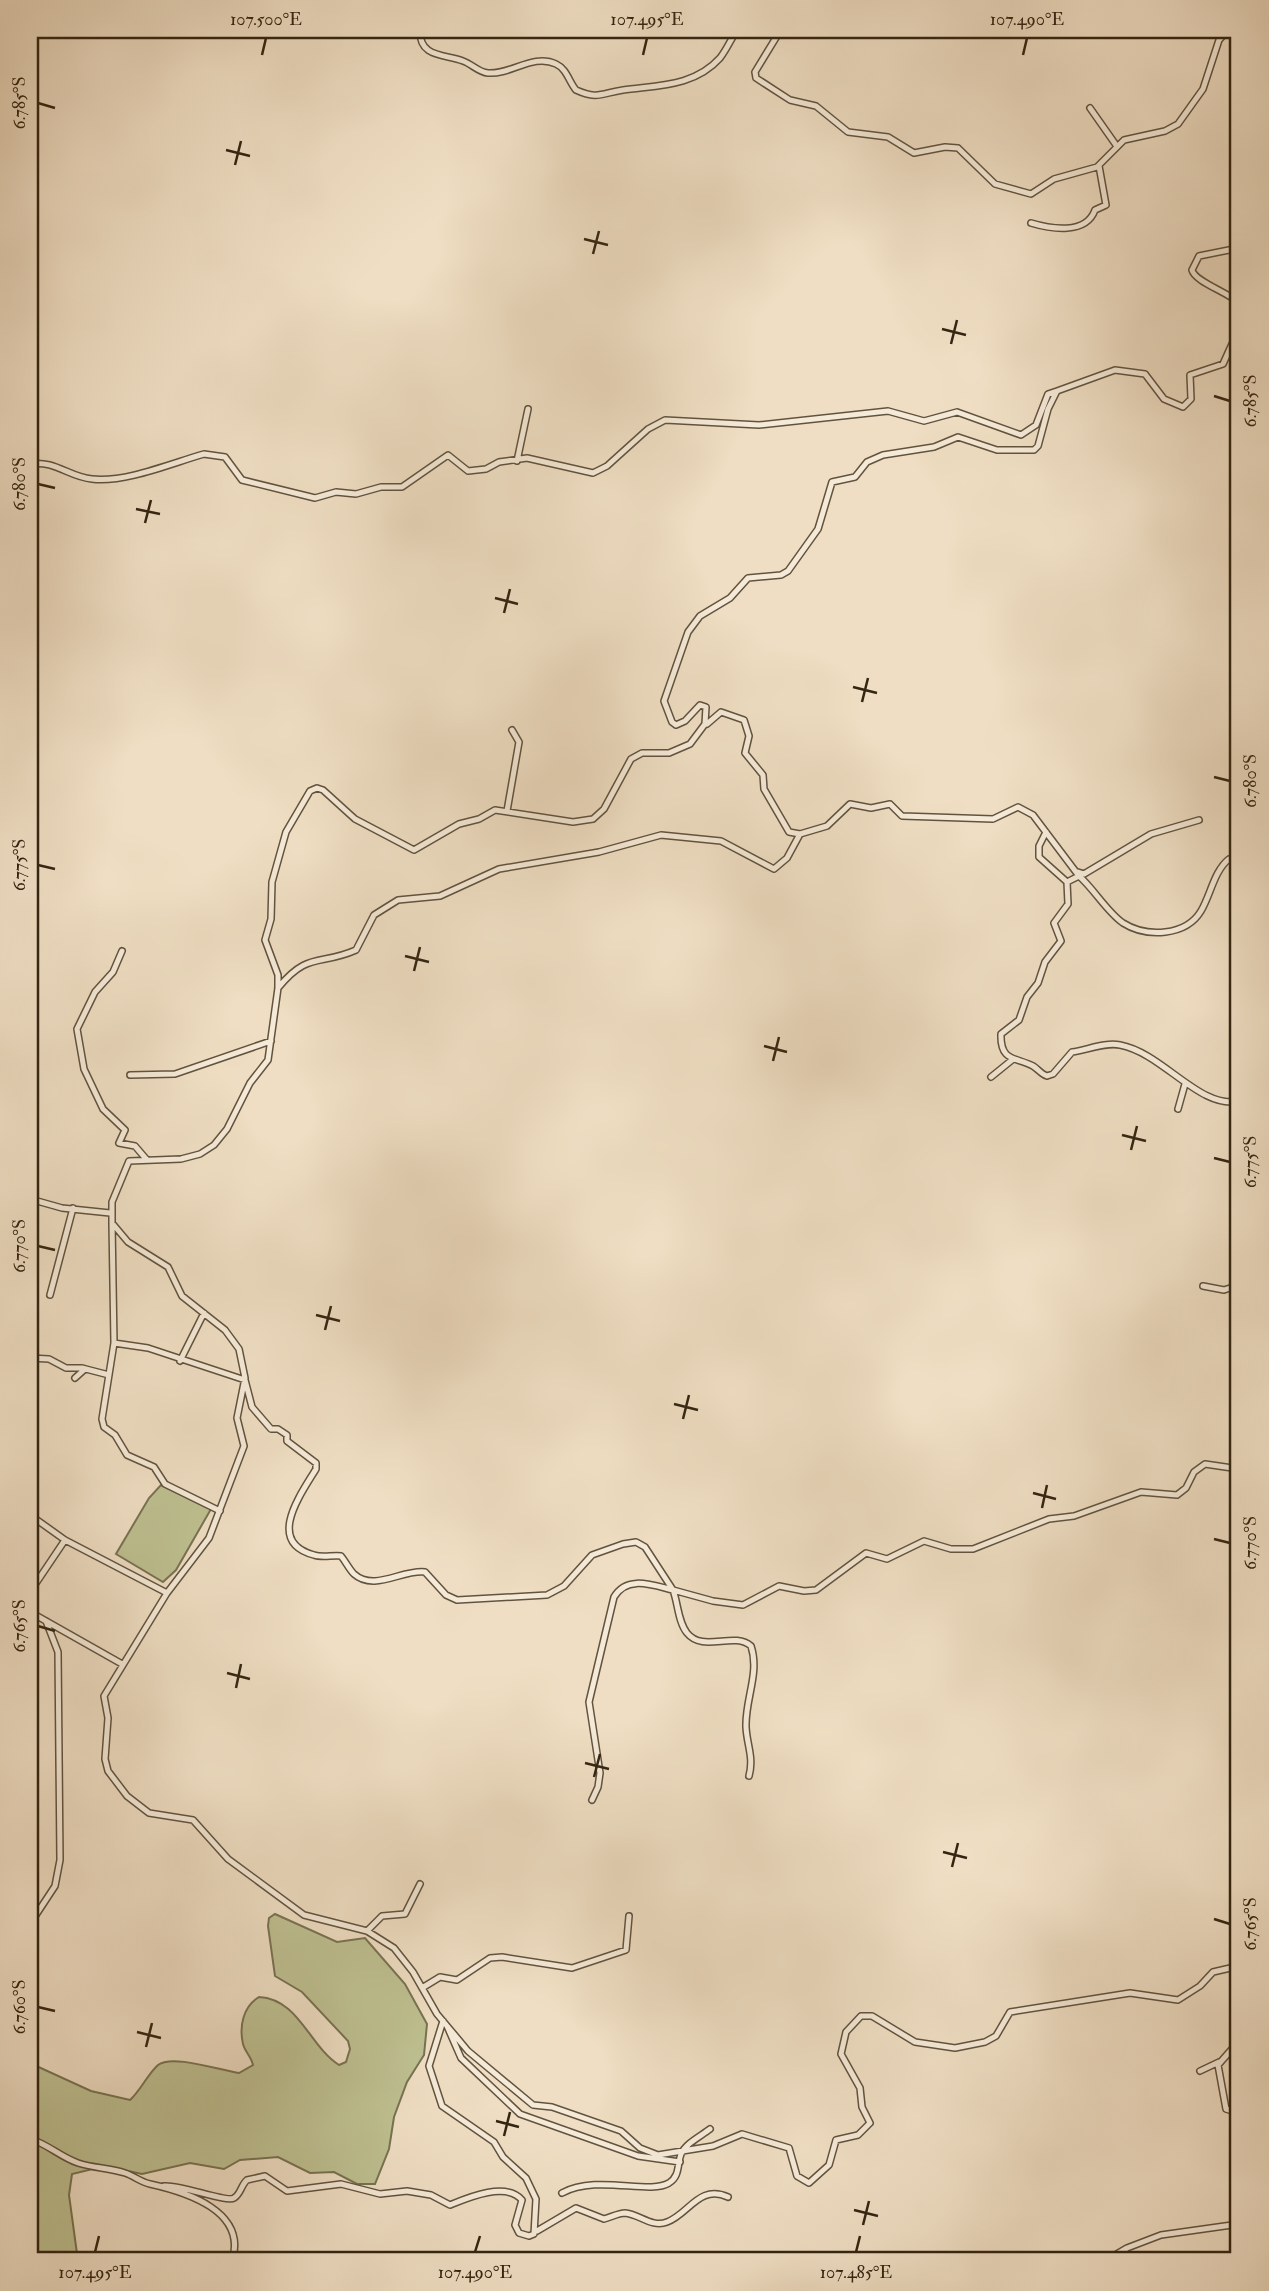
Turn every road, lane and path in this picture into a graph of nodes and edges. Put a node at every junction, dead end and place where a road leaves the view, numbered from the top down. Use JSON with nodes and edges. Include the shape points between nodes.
{"nodes":[{"id":1,"x":421,"y":30,"type":"edge"},
{"id":2,"x":737,"y":30,"type":"edge"},
{"id":3,"x":777,"y":30,"type":"edge"},
{"id":4,"x":1228,"y":30,"type":"edge"},
{"id":5,"x":1090,"y":108,"type":"dead end"},
{"id":6,"x":1116,"y":145,"type":"junction"},
{"id":7,"x":1099,"y":166,"type":"junction"},
{"id":8,"x":1031,"y":223,"type":"dead end"},
{"id":9,"x":1239,"y":248,"type":"edge"},
{"id":10,"x":1239,"y":303,"type":"edge"},
{"id":11,"x":1239,"y":339,"type":"edge"},
{"id":12,"x":1057,"y":391,"type":"junction"},
{"id":13,"x":528,"y":409,"type":"dead end"},
{"id":14,"x":517,"y":461,"type":"junction"},
{"id":15,"x":30,"y":464,"type":"edge"},
{"id":16,"x":705,"y":724,"type":"junction"},
{"id":17,"x":512,"y":730,"type":"dead end"},
{"id":18,"x":507,"y":811,"type":"junction"},
{"id":19,"x":1199,"y":820,"type":"dead end"},
{"id":20,"x":1046,"y":832,"type":"junction"},
{"id":21,"x":800,"y":834,"type":"junction"},
{"id":22,"x":1239,"y":861,"type":"edge"},
{"id":23,"x":1068,"y":863,"type":"junction"},
{"id":24,"x":1079,"y":876,"type":"junction"},
{"id":25,"x":1067,"y":882,"type":"junction"},
{"id":26,"x":122,"y":951,"type":"dead end"},
{"id":27,"x":278,"y":988,"type":"junction"},
{"id":28,"x":271,"y":1041,"type":"junction"},
{"id":29,"x":1012,"y":1060,"type":"junction"},
{"id":30,"x":130,"y":1075,"type":"dead end"},
{"id":31,"x":991,"y":1076,"type":"dead end"},
{"id":32,"x":1185,"y":1084,"type":"junction"},
{"id":33,"x":1239,"y":1101,"type":"edge"},
{"id":34,"x":1178,"y":1109,"type":"dead end"},
{"id":35,"x":147,"y":1160,"type":"junction"},
{"id":36,"x":30,"y":1199,"type":"edge"},
{"id":37,"x":73,"y":1208,"type":"junction"},
{"id":38,"x":110,"y":1213,"type":"junction"},
{"id":39,"x":112,"y":1223,"type":"junction"},
{"id":40,"x":1203,"y":1286,"type":"dead end"},
{"id":41,"x":1239,"y":1292,"type":"edge"},
{"id":42,"x":50,"y":1295,"type":"dead end"},
{"id":43,"x":204,"y":1313,"type":"junction"},
{"id":44,"x":114,"y":1343,"type":"junction"},
{"id":45,"x":30,"y":1358,"type":"edge"},
{"id":46,"x":180,"y":1361,"type":"junction"},
{"id":47,"x":85,"y":1369,"type":"junction"},
{"id":48,"x":109,"y":1375,"type":"junction"},
{"id":49,"x":75,"y":1378,"type":"dead end"},
{"id":50,"x":245,"y":1381,"type":"junction"},
{"id":51,"x":1239,"y":1469,"type":"edge"},
{"id":52,"x":220,"y":1511,"type":"junction"},
{"id":53,"x":30,"y":1515,"type":"edge"},
{"id":54,"x":65,"y":1540,"type":"junction"},
{"id":55,"x":673,"y":1590,"type":"junction"},
{"id":56,"x":30,"y":1592,"type":"edge"},
{"id":57,"x":166,"y":1593,"type":"junction"},
{"id":58,"x":30,"y":1612,"type":"edge"},
{"id":59,"x":46,"y":1621,"type":"junction"},
{"id":60,"x":122,"y":1664,"type":"junction"},
{"id":61,"x":749,"y":1776,"type":"dead end"},
{"id":62,"x":592,"y":1800,"type":"dead end"},
{"id":63,"x":420,"y":1884,"type":"dead end"},
{"id":64,"x":629,"y":1916,"type":"dead end"},
{"id":65,"x":30,"y":1924,"type":"edge"},
{"id":66,"x":367,"y":1931,"type":"junction"},
{"id":67,"x":1239,"y":1966,"type":"edge"},
{"id":68,"x":422,"y":1988,"type":"junction"},
{"id":69,"x":444,"y":2023,"type":"junction"},
{"id":70,"x":1239,"y":2041,"type":"edge"},
{"id":71,"x":1219,"y":2062,"type":"junction"},
{"id":72,"x":1200,"y":2071,"type":"dead end"},
{"id":73,"x":1239,"y":2113,"type":"edge"},
{"id":74,"x":710,"y":2129,"type":"dead end"},
{"id":75,"x":30,"y":2139,"type":"edge"},
{"id":76,"x":684,"y":2150,"type":"junction"},
{"id":77,"x":680,"y":2162,"type":"junction"},
{"id":78,"x":164,"y":2186,"type":"junction"},
{"id":79,"x":562,"y":2193,"type":"dead end"},
{"id":80,"x":728,"y":2197,"type":"dead end"},
{"id":81,"x":1239,"y":2224,"type":"edge"},
{"id":82,"x":537,"y":2231,"type":"junction"},
{"id":83,"x":232,"y":2261,"type":"edge"},
{"id":84,"x":1104,"y":2261,"type":"edge"}],
"edges":[{"from":1,"to":2,"type":"street","via":[[421,41],[435,56],[462,60],[487,73],[550,62],[562,68],[576,90],[602,97],[621,90],[664,87],[692,76],[717,61]]},
{"from":3,"to":7,"type":"street","via":[[755,77],[790,100],[816,106],[851,133],[888,137],[914,153],[958,148],[995,184],[1026,194],[1036,193],[1054,179]]},
{"from":4,"to":6,"type":"street","via":[[1203,89],[1178,124]]},
{"from":5,"to":6,"type":"street"},
{"from":6,"to":7,"type":"street"},
{"from":7,"to":8,"type":"street","via":[[1103,209],[1095,210],[1082,225],[1063,229]]},
{"from":9,"to":10,"type":"street","via":[[1197,256],[1192,270],[1197,278]]},
{"from":11,"to":12,"type":"street","via":[[1223,364],[1190,375],[1191,399],[1181,408],[1164,399],[1147,375],[1134,370],[1115,370]]},
{"from":12,"to":14,"type":"street","via":[[1048,394],[1036,425],[1021,435],[959,412],[925,421],[888,411],[759,425],[665,419],[597,472],[578,472],[527,458]]},
{"from":12,"to":16,"type":"street","via":[[1034,450],[997,450],[958,437],[934,447],[883,454],[867,462],[855,477],[832,482],[818,529],[788,571],[748,578],[730,598],[700,616],[684,639],[664,701],[676,725],[704,705]]},
{"from":13,"to":14,"type":"street"},
{"from":14,"to":15,"type":"street","via":[[468,471],[446,455],[401,486],[315,498],[242,480],[216,453],[104,480],[79,477],[53,464]]},
{"from":16,"to":18,"type":"street","via":[[682,749],[642,753],[631,760],[608,803],[593,818],[573,822]]},
{"from":16,"to":21,"type":"street","via":[[721,712],[744,720],[749,732],[747,757],[763,775],[764,789],[789,832]]},
{"from":17,"to":18,"type":"street","via":[[519,742]]},
{"from":18,"to":27,"type":"street","via":[[495,810],[462,822],[414,850],[355,818],[323,790],[310,791],[286,832],[272,882],[265,940]]},
{"from":19,"to":23,"type":"street","via":[[1151,834],[1084,874]]},
{"from":20,"to":21,"type":"street","via":[[1033,815],[1018,807],[993,819],[942,820],[902,816],[890,804],[871,808],[850,804],[827,826]]},
{"from":20,"to":23,"type":"street"},
{"from":20,"to":25,"type":"street","via":[[1039,857]]},
{"from":21,"to":27,"type":"street","via":[[787,858],[774,869],[727,843],[670,834],[495,870],[443,895],[397,900],[374,915],[356,950],[308,962]]},
{"from":22,"to":24,"type":"street","via":[[1229,859],[1222,866],[1195,919],[1181,929],[1163,932],[1120,921]]},
{"from":23,"to":24,"type":"street"},
{"from":24,"to":25,"type":"street"},
{"from":25,"to":29,"type":"street","via":[[1069,904],[1054,923],[1061,941],[1045,962],[1018,1021],[1001,1035]]},
{"from":26,"to":35,"type":"street","via":[[77,1029],[84,1069],[103,1109],[125,1130],[119,1143],[135,1146]]},
{"from":27,"to":28,"type":"street"},
{"from":28,"to":30,"type":"street","via":[[175,1074]]},
{"from":28,"to":35,"type":"street","via":[[268,1060],[214,1145],[188,1157]]},
{"from":29,"to":31,"type":"street"},
{"from":29,"to":32,"type":"street","via":[[1047,1076],[1072,1052],[1118,1044],[1146,1053]]},
{"from":32,"to":33,"type":"street","via":[[1225,1101]]},
{"from":32,"to":34,"type":"street"},
{"from":35,"to":38,"type":"street","via":[[133,1159],[124,1167]]},
{"from":36,"to":37,"type":"street"},
{"from":37,"to":38,"type":"street"},
{"from":37,"to":42,"type":"street"},
{"from":38,"to":39,"type":"street"},
{"from":39,"to":43,"type":"street","via":[[128,1242],[168,1267],[182,1296]]},
{"from":39,"to":44,"type":"street"},
{"from":40,"to":41,"type":"street","via":[[1233,1287]]},
{"from":43,"to":46,"type":"street"},
{"from":43,"to":50,"type":"street","via":[[233,1339],[242,1354]]},
{"from":44,"to":46,"type":"street","via":[[148,1348]]},
{"from":44,"to":48,"type":"street"},
{"from":45,"to":47,"type":"street"},
{"from":46,"to":50,"type":"street"},
{"from":47,"to":48,"type":"street"},
{"from":47,"to":49,"type":"street"},
{"from":48,"to":52,"type":"street","via":[[104,1427],[127,1455],[154,1467],[165,1484]]},
{"from":50,"to":52,"type":"street","via":[[237,1418],[244,1448]]},
{"from":50,"to":55,"type":"street","via":[[252,1407],[263,1421],[287,1435],[287,1441],[316,1464],[288,1525],[292,1539],[305,1552],[342,1557],[355,1575],[368,1580],[425,1572],[446,1595],[465,1601],[550,1594],[566,1584],[592,1555],[636,1542],[644,1546]]},
{"from":51,"to":55,"type":"street","via":[[1205,1464],[1177,1495],[1141,1492],[1049,1520],[977,1549],[951,1549],[924,1541],[887,1559],[863,1554],[815,1590],[779,1586],[741,1605]]},
{"from":52,"to":57,"type":"street","via":[[209,1538]]},
{"from":53,"to":54,"type":"street"},
{"from":54,"to":56,"type":"street"},
{"from":54,"to":57,"type":"street"},
{"from":55,"to":61,"type":"street","via":[[689,1635],[704,1642],[744,1641],[752,1648],[755,1671],[746,1709],[753,1759]]},
{"from":55,"to":62,"type":"street","via":[[635,1583],[614,1597],[589,1702],[600,1773]]},
{"from":57,"to":60,"type":"street"},
{"from":58,"to":59,"type":"street"},
{"from":59,"to":60,"type":"street"},
{"from":59,"to":65,"type":"street","via":[[58,1653],[60,1860],[55,1886]]},
{"from":60,"to":66,"type":"street","via":[[104,1696],[108,1718],[105,1759],[108,1771],[127,1796],[149,1813],[192,1820],[228,1859],[304,1915]]},
{"from":63,"to":66,"type":"street","via":[[405,1914],[382,1916]]},
{"from":64,"to":68,"type":"street","via":[[628,1948],[586,1966],[566,1968],[490,1958],[457,1980],[440,1977]]},
{"from":66,"to":68,"type":"street","via":[[398,1951]]},
{"from":67,"to":76,"type":"street","via":[[1213,1972],[1178,2000],[1130,1993],[1010,2011],[991,2039],[955,2048],[915,2042],[872,2016],[861,2016],[849,2026],[841,2054],[860,2088],[870,2123],[865,2131],[835,2140],[829,2165],[813,2181],[804,2183],[797,2176],[789,2148],[750,2135],[734,2135],[713,2146]]},
{"from":68,"to":69,"type":"street"},
{"from":69,"to":76,"type":"street","via":[[481,2064],[533,2105],[617,2129],[640,2148],[658,2155]]},
{"from":69,"to":77,"type":"street","via":[[461,2058],[520,2114],[638,2155]]},
{"from":69,"to":82,"type":"street","via":[[429,2066],[442,2106],[494,2143],[502,2157],[526,2178],[536,2199]]},
{"from":70,"to":71,"type":"street"},
{"from":71,"to":72,"type":"street"},
{"from":71,"to":73,"type":"street","via":[[1226,2109]]},
{"from":74,"to":76,"type":"street"},
{"from":75,"to":78,"type":"street","via":[[50,2145],[77,2163]]},
{"from":76,"to":77,"type":"street"},
{"from":77,"to":79,"type":"street","via":[[676,2177],[667,2185],[596,2184]]},
{"from":78,"to":82,"type":"street","via":[[228,2200],[237,2197],[247,2180],[265,2176],[287,2191],[341,2184],[380,2194],[407,2190],[431,2194],[450,2205],[478,2194],[505,2192],[522,2200],[515,2225],[520,2235]]},
{"from":78,"to":83,"type":"street","via":[[196,2197],[219,2213],[235,2241]]},
{"from":80,"to":82,"type":"street","via":[[702,2196],[662,2224],[623,2213],[604,2219],[576,2208]]},
{"from":81,"to":84,"type":"street","via":[[1176,2231]]}]}
